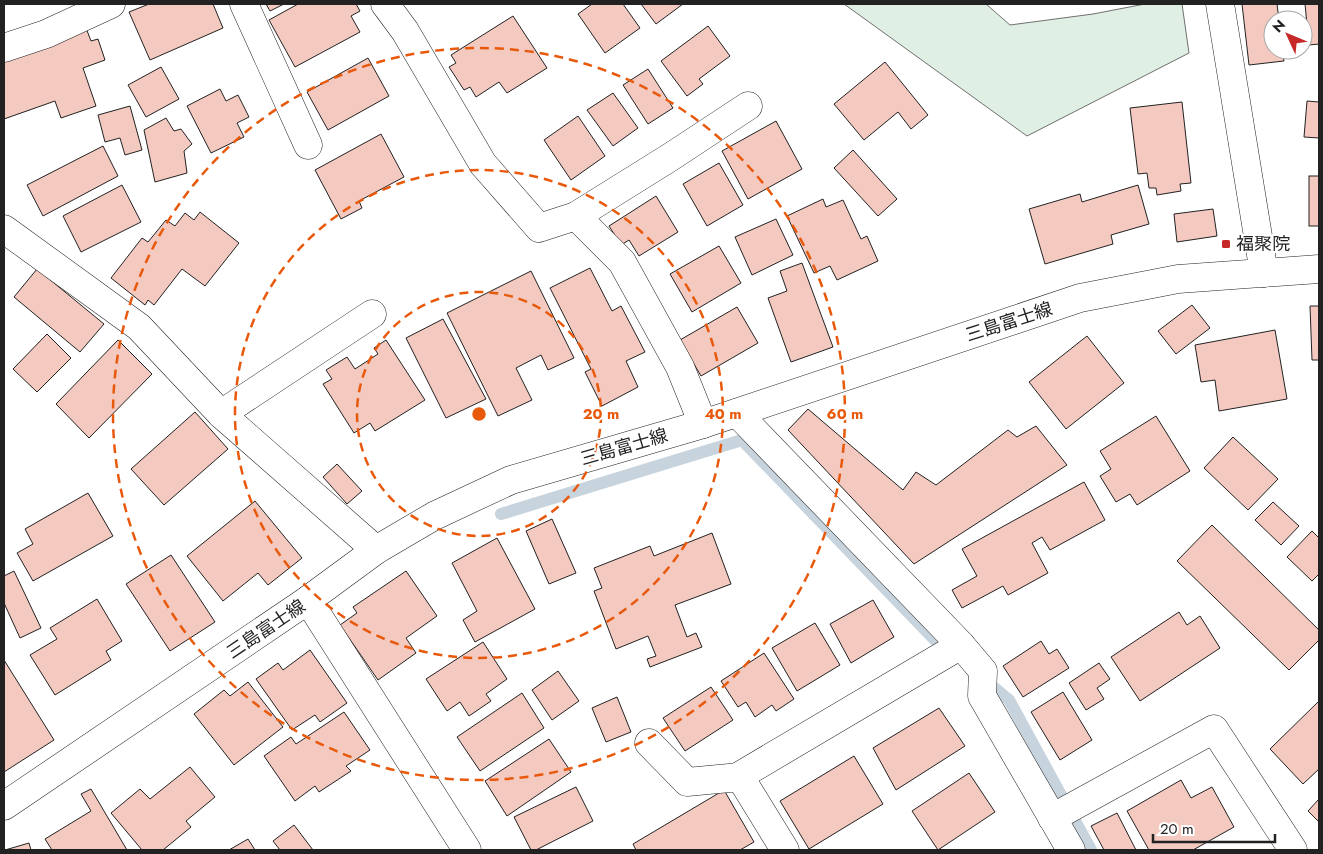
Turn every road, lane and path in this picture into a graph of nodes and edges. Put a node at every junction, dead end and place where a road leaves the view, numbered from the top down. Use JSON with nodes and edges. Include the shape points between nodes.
{"nodes":[{"id":1,"x":111,"y":4,"type":"edge"},
{"id":2,"x":244,"y":4,"type":"edge"},
{"id":3,"x":385,"y":4,"type":"edge"},
{"id":4,"x":1220,"y":4,"type":"edge"},
{"id":5,"x":4,"y":48,"type":"edge"},
{"id":6,"x":748,"y":106,"type":"dead end"},
{"id":7,"x":308,"y":145,"type":"dead end"},
{"id":8,"x":576,"y":216,"type":"junction"},
{"id":9,"x":4,"y":229,"type":"edge"},
{"id":10,"x":1319,"y":269,"type":"edge"},
{"id":11,"x":1264,"y":273,"type":"junction"},
{"id":12,"x":372,"y":314,"type":"dead end"},
{"id":13,"x":737,"y":413,"type":"junction"},
{"id":14,"x":221,"y":414,"type":"junction"},
{"id":15,"x":703,"y":424,"type":"junction"},
{"id":16,"x":376,"y":550,"type":"junction"},
{"id":17,"x":308,"y":600,"type":"junction"},
{"id":18,"x":961,"y":645,"type":"junction"},
{"id":19,"x":649,"y":743,"type":"dead end"},
{"id":20,"x":736,"y":778,"type":"junction"},
{"id":21,"x":4,"y":806,"type":"edge"},
{"id":22,"x":1064,"y":812,"type":"junction"},
{"id":23,"x":467,"y":850,"type":"edge"},
{"id":24,"x":785,"y":850,"type":"edge"},
{"id":25,"x":1071,"y":850,"type":"edge"},
{"id":26,"x":1293,"y":850,"type":"edge"}],
"edges":[{"from":1,"to":5,"type":"street","via":[[46,34]]},
{"from":2,"to":7,"type":"street"},
{"from":3,"to":8,"type":"street","via":[[405,31],[483,164],[539,228]]},
{"from":4,"to":11,"type":"street"},
{"from":6,"to":8,"type":"street"},
{"from":8,"to":15,"type":"street","via":[[622,262],[680,367]]},
{"from":9,"to":14,"type":"street","via":[[140,327]]},
{"from":10,"to":11,"type":"street","name":"三島富士線"},
{"from":11,"to":13,"type":"street","name":"三島富士線","via":[[1178,279],[1080,298]]},
{"from":12,"to":14,"type":"street"},
{"from":13,"to":15,"type":"street","name":"三島富士線"},
{"from":13,"to":18,"type":"street"},
{"from":14,"to":16,"type":"street"},
{"from":15,"to":16,"type":"street","name":"三島富士線","via":[[511,480],[434,516]]},
{"from":16,"to":17,"type":"street","name":"三島富士線"},
{"from":17,"to":21,"type":"street","name":"三島富士線"},
{"from":17,"to":23,"type":"street"},
{"from":18,"to":20,"type":"street"},
{"from":18,"to":22,"type":"street"},
{"from":19,"to":20,"type":"street","via":[[687,782]]},
{"from":20,"to":24,"type":"street","via":[[740,777]]},
{"from":22,"to":25,"type":"street"},
{"from":22,"to":26,"type":"street","via":[[1214,729]]}]}
